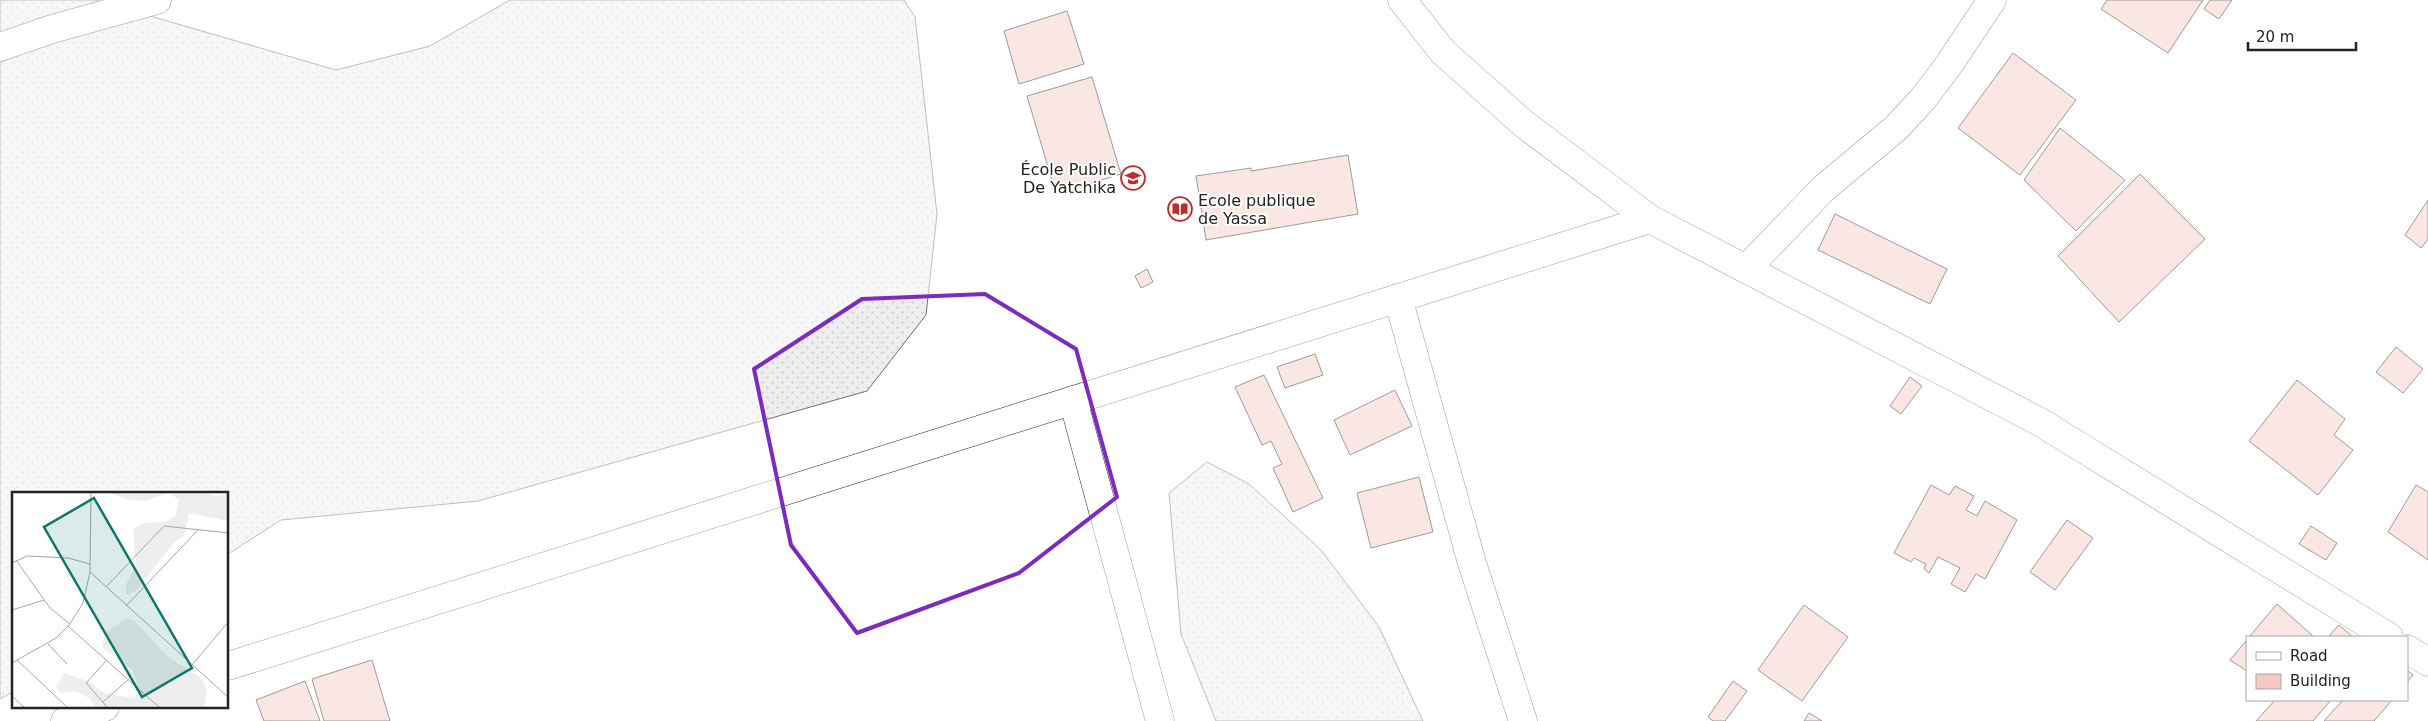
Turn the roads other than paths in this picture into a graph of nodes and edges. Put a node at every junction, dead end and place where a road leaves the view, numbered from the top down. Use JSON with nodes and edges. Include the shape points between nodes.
{"nodes":[{"id":1,"x":157,"y":0,"type":"edge"},
{"id":2,"x":1402,"y":0,"type":"edge"},
{"id":3,"x":1992,"y":0,"type":"edge"},
{"id":4,"x":0,"y":47,"type":"edge"},
{"id":5,"x":1650,"y":219,"type":"junction"},
{"id":6,"x":1747,"y":268,"type":"junction"},
{"id":7,"x":1398,"y":298,"type":"junction"},
{"id":8,"x":1073,"y":400,"type":"junction"},
{"id":9,"x":2387,"y":636,"type":"edge"},
{"id":10,"x":2408,"y":650,"type":"edge"},
{"id":11,"x":2428,"y":662,"type":"edge"},
{"id":12,"x":229,"y":666,"type":"edge"},
{"id":13,"x":102,"y":708,"type":"edge"},
{"id":14,"x":65,"y":721,"type":"edge"},
{"id":15,"x":1160,"y":721,"type":"edge"},
{"id":16,"x":1523,"y":721,"type":"edge"}],
"edges":[{"from":1,"to":4,"type":"street"},
{"from":2,"to":5,"type":"street","via":[[1443,52],[1524,124]]},
{"from":3,"to":6,"type":"street","via":[[1923,99],[1896,128],[1824,188]]},
{"from":5,"to":6,"type":"street"},
{"from":5,"to":7,"type":"street"},
{"from":6,"to":9,"type":"street","via":[[2040,422]]},
{"from":7,"to":8,"type":"street"},
{"from":7,"to":16,"type":"street","via":[[1472,563]]},
{"from":8,"to":12,"type":"street"},
{"from":8,"to":15,"type":"street"},
{"from":10,"to":11,"type":"street"},
{"from":13,"to":14,"type":"street"}]}
